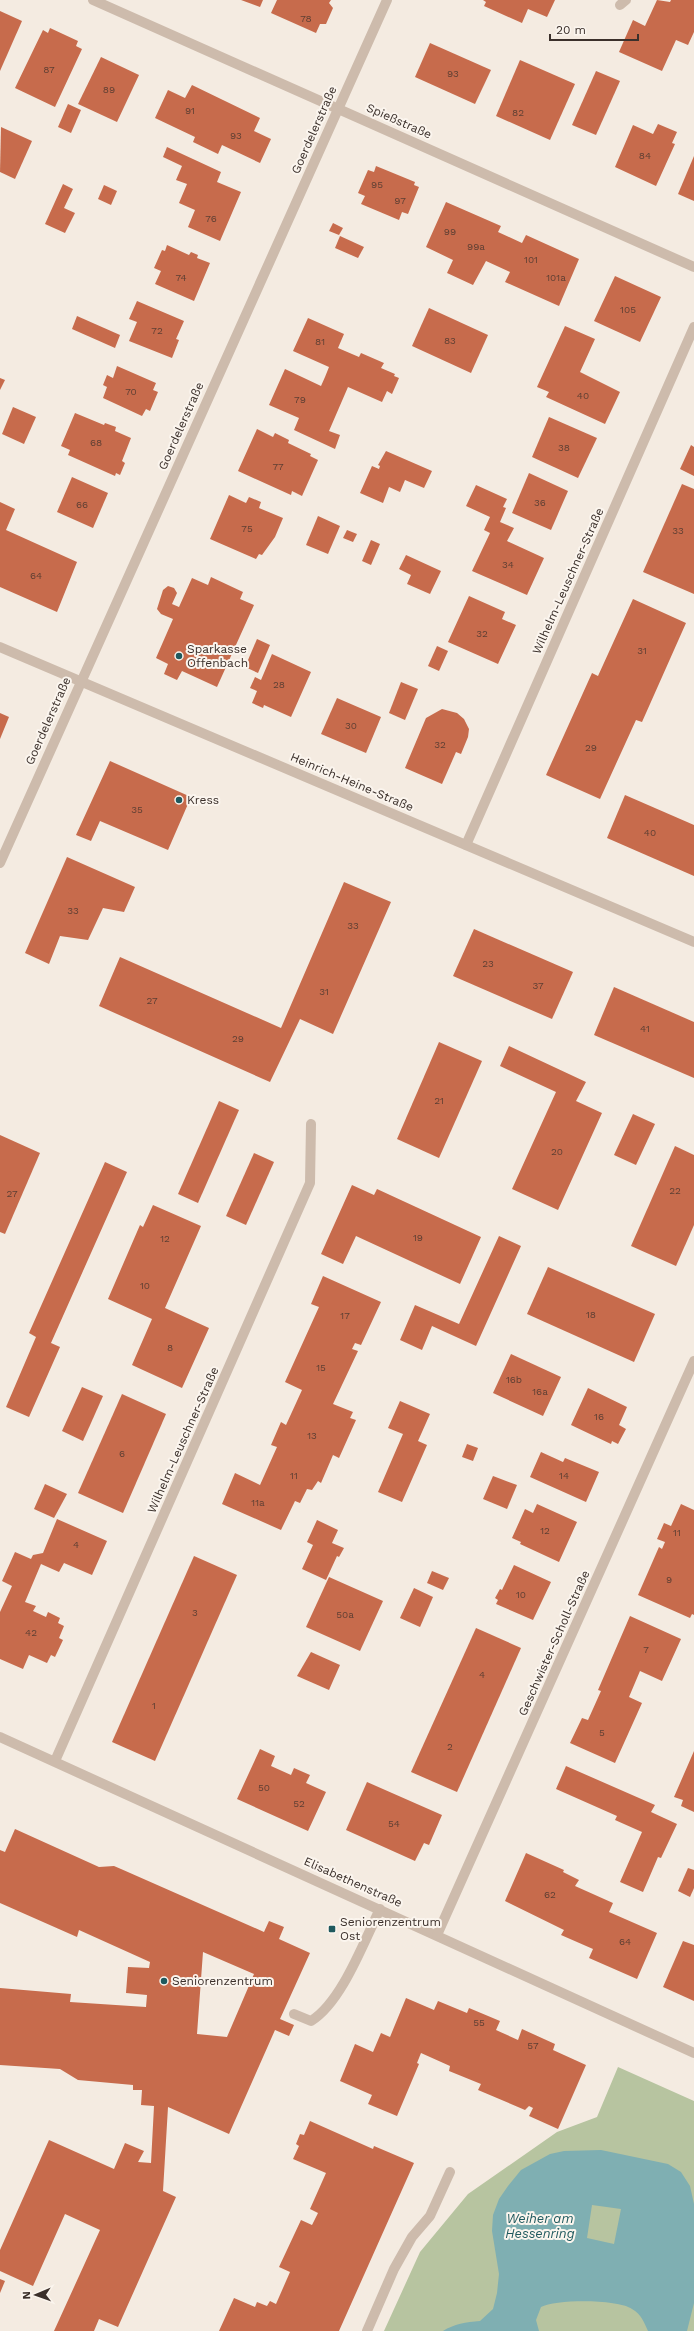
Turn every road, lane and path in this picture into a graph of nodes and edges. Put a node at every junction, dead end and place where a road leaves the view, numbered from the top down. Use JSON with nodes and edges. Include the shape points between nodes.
{"nodes":[{"id":1,"x":93,"y":0,"type":"edge"},
{"id":2,"x":387,"y":0,"type":"edge"},
{"id":3,"x":338,"y":109,"type":"junction"},
{"id":4,"x":694,"y":267,"type":"edge"},
{"id":5,"x":694,"y":327,"type":"edge"},
{"id":6,"x":0,"y":647,"type":"edge"},
{"id":7,"x":80,"y":681,"type":"junction"},
{"id":8,"x":466,"y":845,"type":"junction"},
{"id":9,"x":0,"y":863,"type":"edge"},
{"id":10,"x":694,"y":942,"type":"edge"},
{"id":11,"x":310,"y":1124,"type":"dead end"},
{"id":12,"x":694,"y":1361,"type":"edge"},
{"id":13,"x":0,"y":1737,"type":"edge"},
{"id":14,"x":55,"y":1761,"type":"junction"},
{"id":15,"x":380,"y":1909,"type":"junction"},
{"id":16,"x":437,"y":1935,"type":"junction"},
{"id":17,"x":294,"y":2014,"type":"dead end"},
{"id":18,"x":694,"y":2053,"type":"edge"},
{"id":19,"x":450,"y":2172,"type":"dead end"},
{"id":20,"x":367,"y":2331,"type":"edge"}],
"edges":[{"from":1,"to":3,"type":"street","name":"Spießstraße"},
{"from":2,"to":3,"type":"street","name":"Goerdelerstraße"},
{"from":3,"to":4,"type":"street","name":"Spießstraße"},
{"from":3,"to":7,"type":"street","name":"Goerdelerstraße"},
{"from":5,"to":8,"type":"street","name":"Wilhelm-Leuschner-Straße"},
{"from":6,"to":7,"type":"street","name":"Heinrich-Heine-Straße"},
{"from":7,"to":8,"type":"street","name":"Heinrich-Heine-Straße"},
{"from":7,"to":9,"type":"street","name":"Goerdelerstraße"},
{"from":8,"to":10,"type":"street","name":"Heinrich-Heine-Straße"},
{"from":11,"to":14,"type":"street","name":"Wilhelm-Leuschner-Straße","via":[[310,1183]]},
{"from":12,"to":16,"type":"street","name":"Geschwister-Scholl-Straße"},
{"from":13,"to":14,"type":"street","name":"Elisabethenstraße"},
{"from":14,"to":15,"type":"street","name":"Elisabethenstraße"},
{"from":15,"to":16,"type":"street","name":"Elisabethenstraße"},
{"from":15,"to":17,"type":"street","via":[[351,1971],[321,2015],[311,2021]]},
{"from":16,"to":18,"type":"street","name":"Elisabethenstraße"},
{"from":19,"to":20,"type":"street","via":[[430,2216],[412,2237],[394,2269]]}]}
